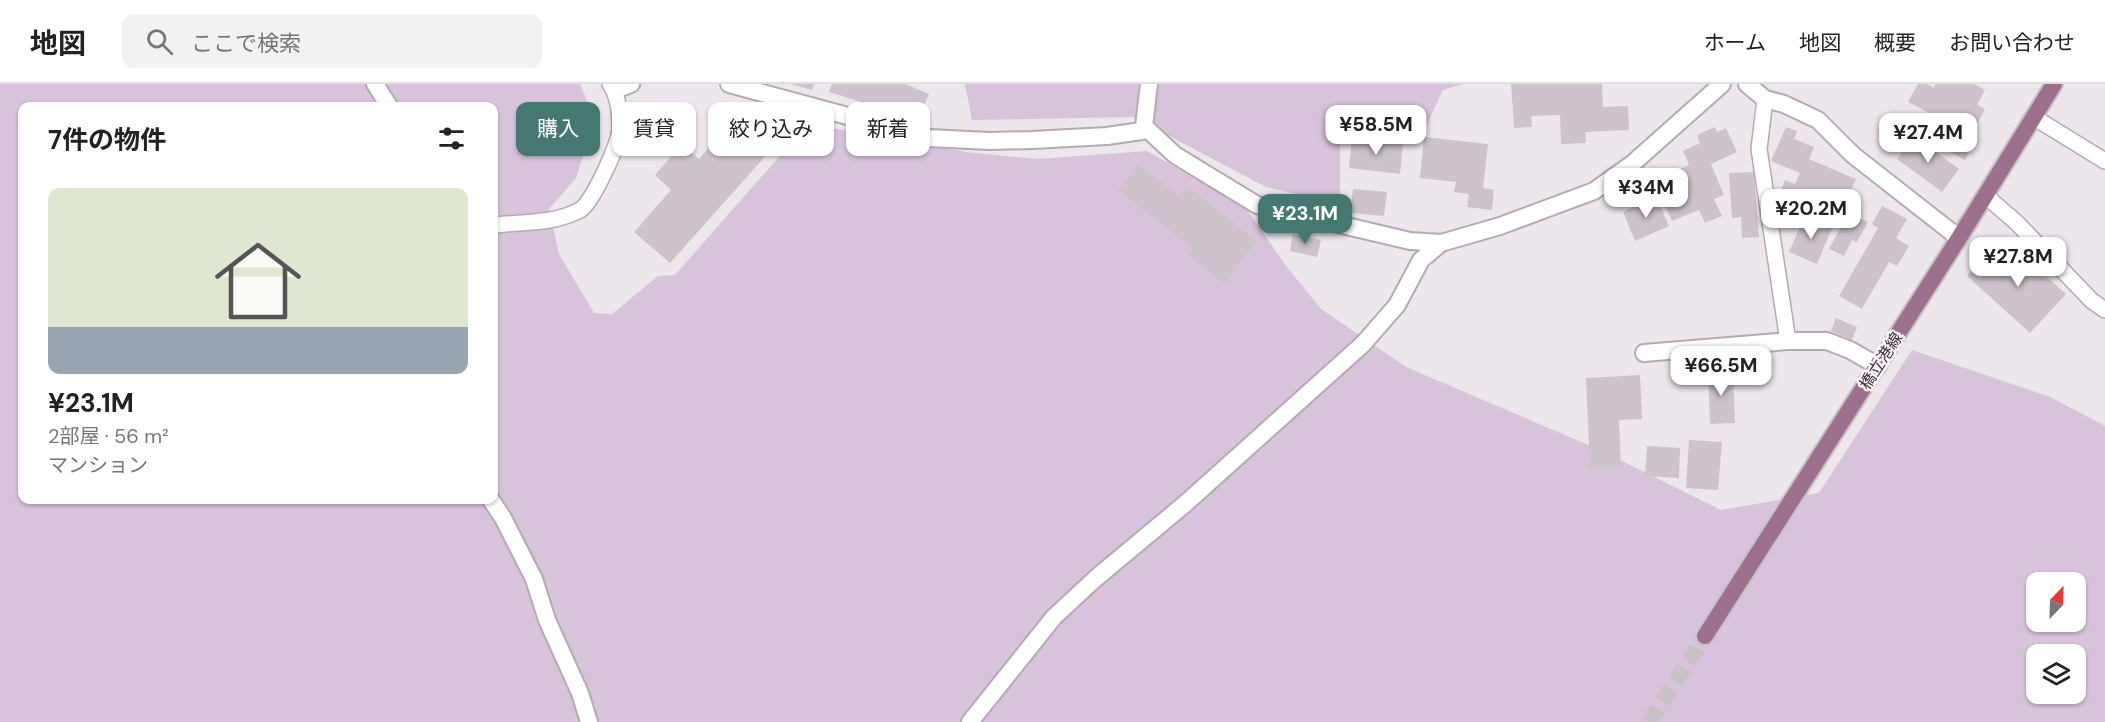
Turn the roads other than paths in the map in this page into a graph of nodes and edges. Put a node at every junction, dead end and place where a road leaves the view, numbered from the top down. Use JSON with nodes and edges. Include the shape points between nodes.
{"nodes":[{"id":1,"x":375,"y":84,"type":"edge"},
{"id":2,"x":631,"y":84,"type":"edge"},
{"id":3,"x":729,"y":84,"type":"edge"},
{"id":4,"x":1149,"y":84,"type":"edge"},
{"id":5,"x":1722,"y":84,"type":"edge"},
{"id":6,"x":1747,"y":84,"type":"edge"},
{"id":7,"x":2054,"y":84,"type":"edge"},
{"id":8,"x":613,"y":87,"type":"edge"},
{"id":9,"x":1764,"y":99,"type":"junction"},
{"id":10,"x":386,"y":102,"type":"edge"},
{"id":11,"x":2035,"y":118,"type":"junction"},
{"id":12,"x":1148,"y":130,"type":"junction"},
{"id":13,"x":2105,"y":161,"type":"edge"},
{"id":14,"x":1986,"y":196,"type":"junction"},
{"id":15,"x":498,"y":225,"type":"edge"},
{"id":16,"x":1959,"y":238,"type":"junction"},
{"id":17,"x":1441,"y":243,"type":"junction"},
{"id":18,"x":2105,"y":310,"type":"edge"},
{"id":19,"x":1788,"y":341,"type":"junction"},
{"id":20,"x":1644,"y":353,"type":"dead end"},
{"id":21,"x":1878,"y":366,"type":"junction"},
{"id":22,"x":494,"y":504,"type":"edge"},
{"id":23,"x":1705,"y":636,"type":"tunnel mouth"},
{"id":24,"x":589,"y":722,"type":"edge"},
{"id":25,"x":970,"y":722,"type":"edge"}],
"edges":[{"from":1,"to":10,"type":"street"},
{"from":2,"to":8,"type":"street"},
{"from":3,"to":12,"type":"street","via":[[929,138],[1011,141]]},
{"from":4,"to":12,"type":"street","via":[[1144,126]]},
{"from":5,"to":17,"type":"street","via":[[1632,164],[1594,191]]},
{"from":6,"to":9,"type":"street"},
{"from":7,"to":11,"type":"main road","name":"橋立港線"},
{"from":8,"to":15,"type":"lane","via":[[620,131],[598,186],[582,210],[556,219]]},
{"from":9,"to":16,"type":"street","via":[[1818,120],[1853,155]]},
{"from":9,"to":19,"type":"lane","via":[[1759,149]]},
{"from":11,"to":13,"type":"lane"},
{"from":11,"to":14,"type":"main road","name":"橋立港線"},
{"from":12,"to":17,"type":"street","via":[[1175,154],[1257,205],[1410,241]]},
{"from":14,"to":16,"type":"main road","name":"橋立港線"},
{"from":14,"to":18,"type":"lane"},
{"from":16,"to":21,"type":"main road","name":"橋立港線"},
{"from":17,"to":25,"type":"street","via":[[1421,260],[1397,305],[1364,344],[1054,618]]},
{"from":19,"to":20,"type":"street"},
{"from":19,"to":21,"type":"street","via":[[1827,341]]},
{"from":21,"to":23,"type":"main road","name":"橋立港線"},
{"from":22,"to":24,"type":"street","via":[[534,579]]}]}
